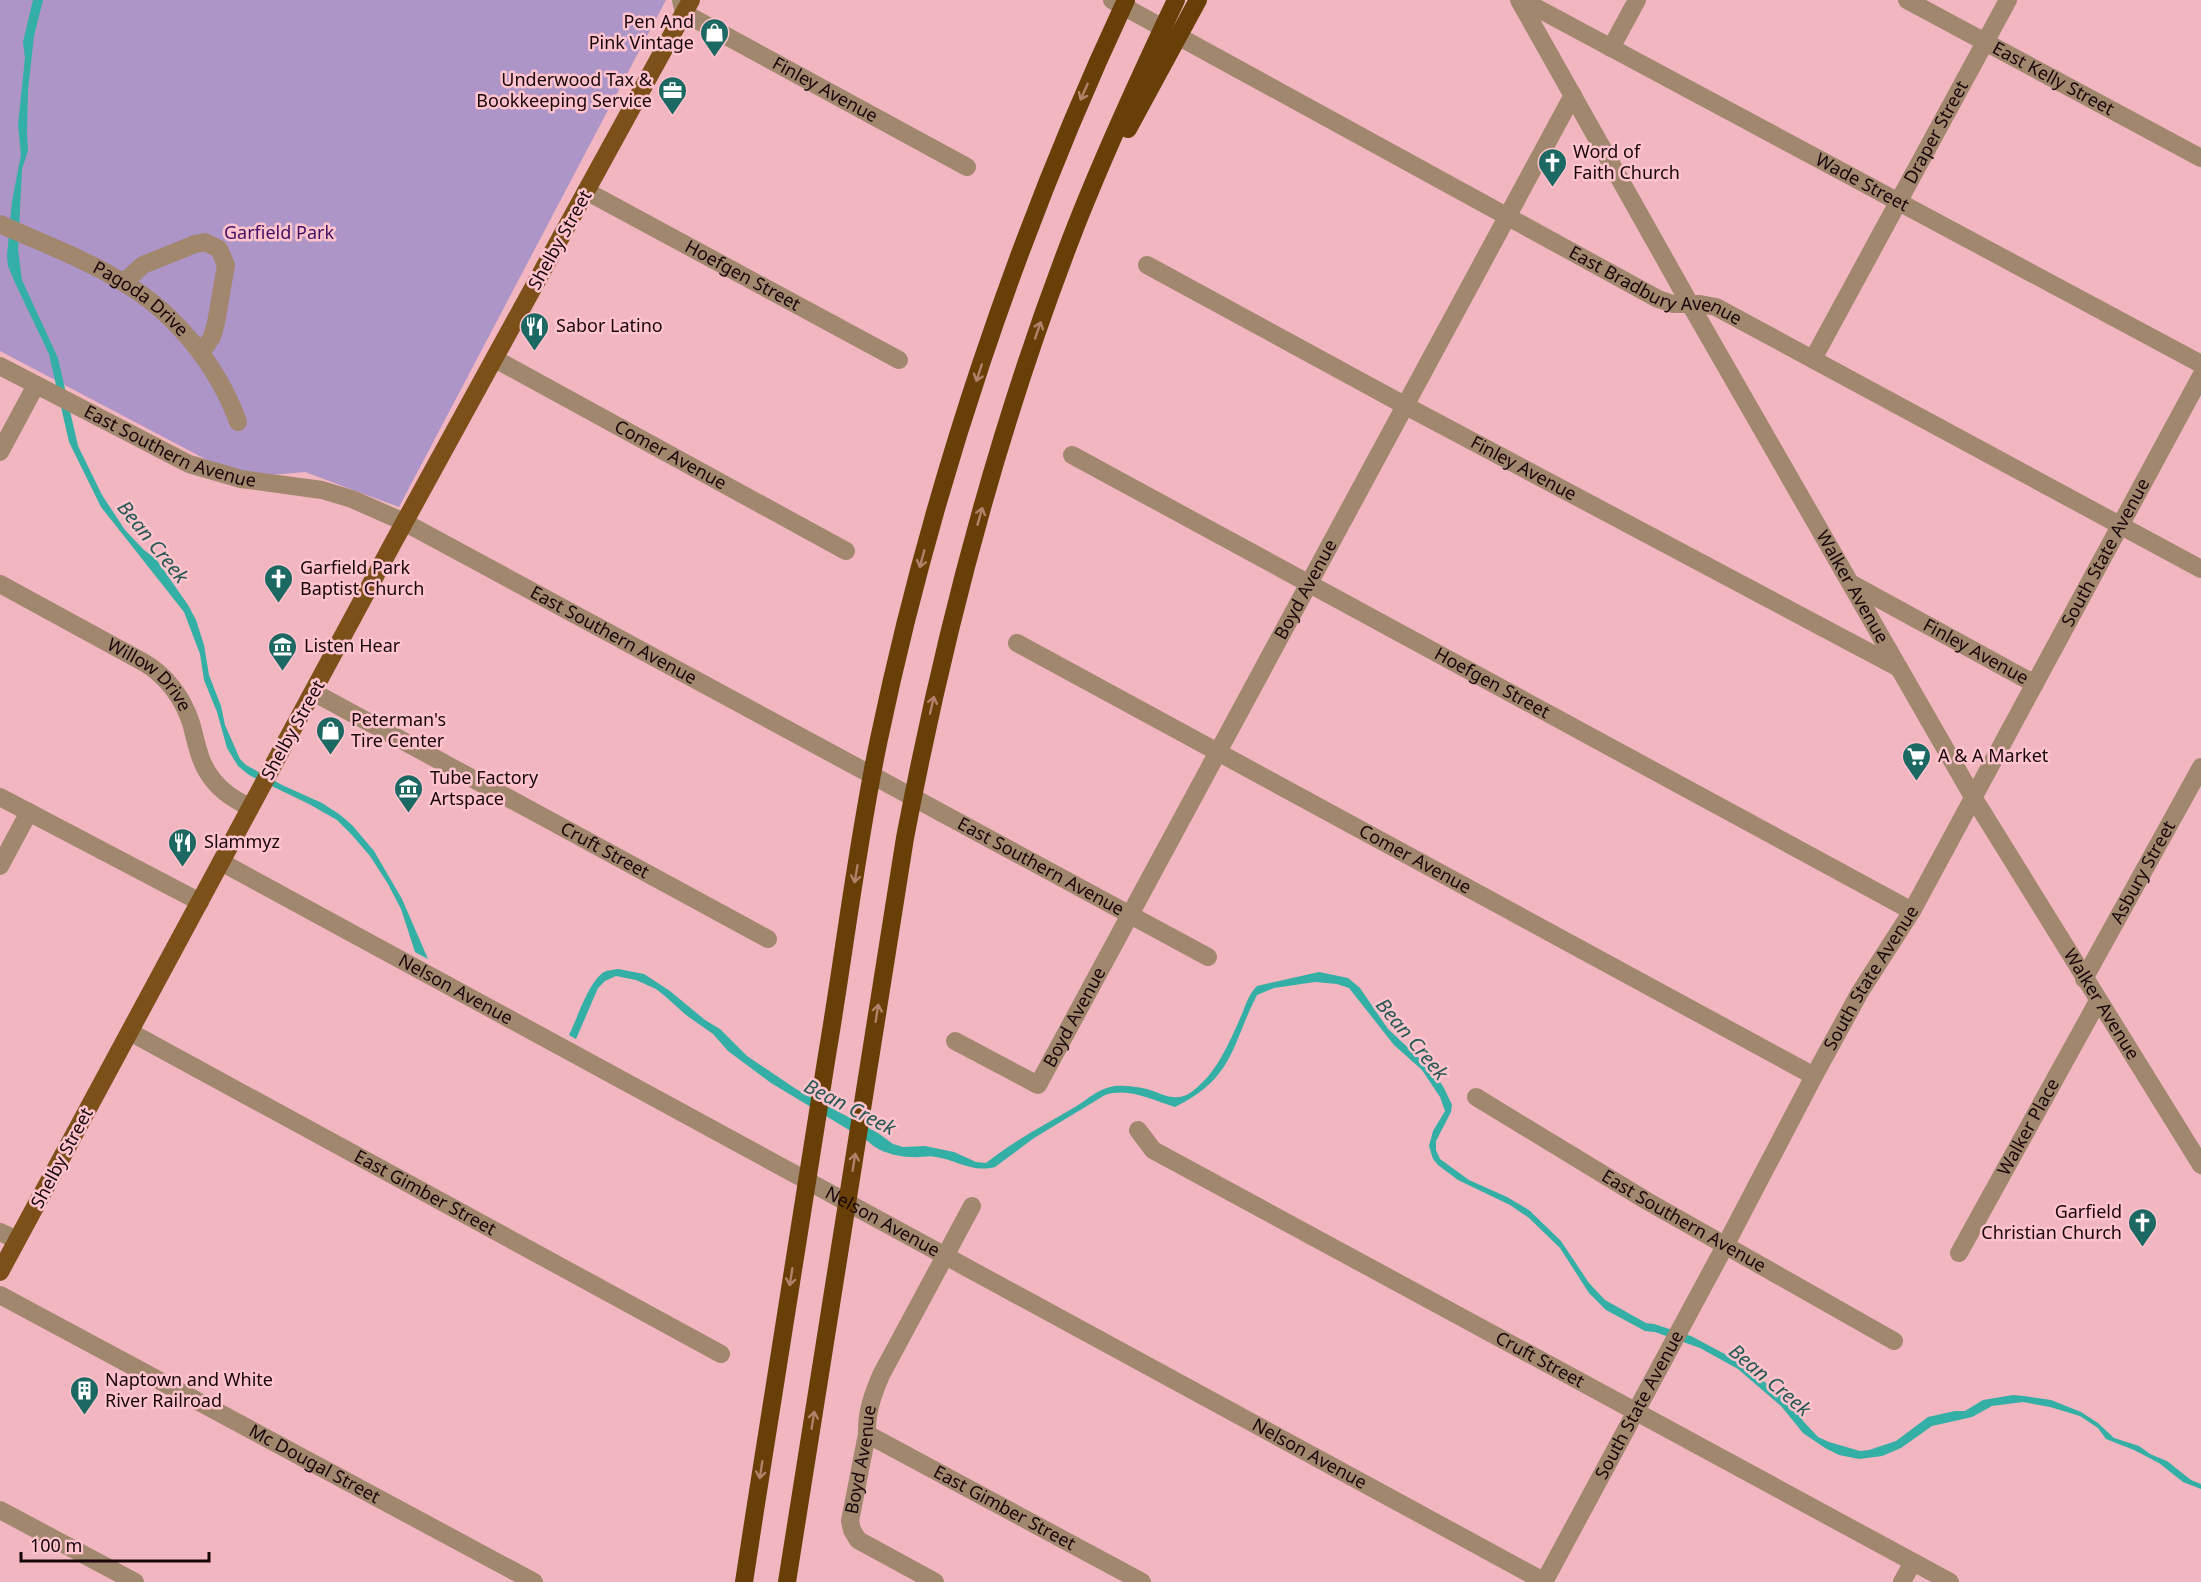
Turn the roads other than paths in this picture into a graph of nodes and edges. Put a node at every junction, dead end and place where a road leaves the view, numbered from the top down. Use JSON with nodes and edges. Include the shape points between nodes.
{"nodes":[{"id":1,"x":1112,"y":0,"type":"edge"},
{"id":2,"x":1126,"y":0,"type":"edge"},
{"id":3,"x":1176,"y":0,"type":"edge"},
{"id":4,"x":1520,"y":0,"type":"edge"},
{"id":5,"x":1637,"y":0,"type":"edge"},
{"id":6,"x":1906,"y":0,"type":"edge"},
{"id":7,"x":2008,"y":0,"type":"edge"},
{"id":8,"x":685,"y":4,"type":"edge"},
{"id":9,"x":1196,"y":4,"type":"edge"},
{"id":10,"x":1984,"y":42,"type":"junction"},
{"id":11,"x":1611,"y":48,"type":"junction"},
{"id":12,"x":1157,"y":61,"type":"junction"},
{"id":13,"x":1573,"y":95,"type":"junction"},
{"id":14,"x":2201,"y":158,"type":"edge"},
{"id":15,"x":967,"y":167,"type":"dead end"},
{"id":16,"x":586,"y":191,"type":"junction"},
{"id":17,"x":1898,"y":201,"type":"junction"},
{"id":18,"x":1508,"y":217,"type":"junction"},
{"id":19,"x":0,"y":224,"type":"edge"},
{"id":20,"x":1147,"y":265,"type":"dead end"},
{"id":21,"x":124,"y":282,"type":"junction"},
{"id":22,"x":1690,"y":304,"type":"junction"},
{"id":23,"x":201,"y":353,"type":"junction"},
{"id":24,"x":495,"y":359,"type":"junction"},
{"id":25,"x":1814,"y":359,"type":"junction"},
{"id":26,"x":899,"y":360,"type":"dead end"},
{"id":27,"x":2201,"y":364,"type":"edge"},
{"id":28,"x":0,"y":366,"type":"edge"},
{"id":29,"x":2201,"y":376,"type":"edge"},
{"id":30,"x":42,"y":388,"type":"junction"},
{"id":31,"x":1406,"y":406,"type":"junction"},
{"id":32,"x":238,"y":422,"type":"dead end"},
{"id":33,"x":0,"y":452,"type":"edge"},
{"id":34,"x":1072,"y":455,"type":"dead end"},
{"id":35,"x":404,"y":522,"type":"junction"},
{"id":36,"x":2121,"y":525,"type":"junction"},
{"id":37,"x":846,"y":551,"type":"dead end"},
{"id":38,"x":2201,"y":569,"type":"edge"},
{"id":39,"x":0,"y":584,"type":"edge"},
{"id":40,"x":1308,"y":584,"type":"junction"},
{"id":41,"x":1852,"y":584,"type":"junction"},
{"id":42,"x":1017,"y":643,"type":"dead end"},
{"id":43,"x":1900,"y":669,"type":"junction"},
{"id":44,"x":2036,"y":684,"type":"junction"},
{"id":45,"x":313,"y":692,"type":"junction"},
{"id":46,"x":1216,"y":752,"type":"junction"},
{"id":47,"x":2201,"y":767,"type":"edge"},
{"id":48,"x":0,"y":797,"type":"edge"},
{"id":49,"x":1973,"y":797,"type":"junction"},
{"id":50,"x":253,"y":802,"type":"junction"},
{"id":51,"x":29,"y":812,"type":"junction"},
{"id":52,"x":221,"y":862,"type":"junction"},
{"id":53,"x":0,"y":866,"type":"edge"},
{"id":54,"x":200,"y":902,"type":"junction"},
{"id":55,"x":1912,"y":911,"type":"junction"},
{"id":56,"x":1130,"y":915,"type":"junction"},
{"id":57,"x":768,"y":939,"type":"dead end"},
{"id":58,"x":1208,"y":957,"type":"dead end"},
{"id":59,"x":2084,"y":979,"type":"junction"},
{"id":60,"x":2098,"y":1001,"type":"junction"},
{"id":61,"x":129,"y":1032,"type":"junction"},
{"id":62,"x":955,"y":1041,"type":"dead end"},
{"id":63,"x":1814,"y":1076,"type":"junction"},
{"id":64,"x":1476,"y":1097,"type":"dead end"},
{"id":65,"x":1138,"y":1130,"type":"dead end"},
{"id":66,"x":2201,"y":1166,"type":"edge"},
{"id":67,"x":972,"y":1206,"type":"dead end"},
{"id":68,"x":0,"y":1232,"type":"edge"},
{"id":69,"x":17,"y":1240,"type":"junction"},
{"id":70,"x":1725,"y":1246,"type":"junction"},
{"id":71,"x":1959,"y":1253,"type":"dead end"},
{"id":72,"x":946,"y":1254,"type":"junction"},
{"id":73,"x":0,"y":1272,"type":"edge"},
{"id":74,"x":0,"y":1295,"type":"edge"},
{"id":75,"x":1894,"y":1341,"type":"dead end"},
{"id":76,"x":721,"y":1354,"type":"dead end"},
{"id":77,"x":1636,"y":1411,"type":"junction"},
{"id":78,"x":867,"y":1434,"type":"junction"},
{"id":79,"x":0,"y":1510,"type":"edge"},
{"id":80,"x":1913,"y":1562,"type":"junction"},
{"id":81,"x":135,"y":1582,"type":"edge"},
{"id":82,"x":534,"y":1582,"type":"edge"},
{"id":83,"x":744,"y":1582,"type":"edge"},
{"id":84,"x":788,"y":1582,"type":"edge"},
{"id":85,"x":934,"y":1582,"type":"edge"},
{"id":86,"x":1142,"y":1582,"type":"edge"},
{"id":87,"x":1544,"y":1582,"type":"edge"},
{"id":88,"x":1902,"y":1582,"type":"edge"},
{"id":89,"x":1950,"y":1582,"type":"edge"}],
"edges":[{"from":1,"to":18,"type":"street","name":"East Bradbury Avenue"},
{"from":2,"to":83,"type":"highway","one_way":true,"via":[[1074,114],[1032,222],[957,441],[913,594],[879,740]]},
{"from":3,"to":12,"type":"highway"},
{"from":4,"to":11,"type":"street","name":"Wade Street"},
{"from":4,"to":13,"type":"street","name":"Walker Avenue"},
{"from":5,"to":11,"type":"street"},
{"from":6,"to":10,"type":"street","name":"East Kelly Street"},
{"from":7,"to":10,"type":"street","name":"Draper Street"},
{"from":8,"to":15,"type":"street","name":"Finley Avenue"},
{"from":8,"to":16,"type":"main road","name":"Shelby Street"},
{"from":9,"to":12,"type":"highway"},
{"from":10,"to":14,"type":"street","name":"East Kelly Street"},
{"from":10,"to":17,"type":"street","name":"Draper Street"},
{"from":11,"to":17,"type":"street","name":"Wade Street"},
{"from":84,"to":12,"type":"highway","one_way":true,"via":[[905,838],[947,640],[1033,346],[1080,217]]},
{"from":13,"to":18,"type":"street","name":"Boyd Avenue"},
{"from":13,"to":22,"type":"street","name":"Walker Avenue"},
{"from":16,"to":24,"type":"main road","name":"Shelby Street"},
{"from":16,"to":26,"type":"street","name":"Hoefgen Street"},
{"from":17,"to":25,"type":"street","name":"Draper Street"},
{"from":17,"to":27,"type":"street","name":"Wade Street"},
{"from":18,"to":22,"type":"street","name":"East Bradbury Avenue","via":[[1658,299]]},
{"from":18,"to":31,"type":"street","name":"Boyd Avenue"},
{"from":19,"to":21,"type":"street","name":"Pagoda Drive"},
{"from":20,"to":31,"type":"street","name":"Finley Avenue"},
{"from":21,"to":23,"type":"street","name":"Pagoda Drive","via":[[147,298]]},
{"from":21,"to":23,"type":"street","via":[[143,265],[195,244],[205,242],[219,249],[226,265],[216,323]]},
{"from":22,"to":25,"type":"street","name":"East Bradbury Avenue","via":[[1716,307]]},
{"from":22,"to":41,"type":"street","name":"Walker Avenue"},
{"from":23,"to":32,"type":"street","name":"Pagoda Drive","via":[[224,389]]},
{"from":24,"to":35,"type":"main road","name":"Shelby Street"},
{"from":24,"to":37,"type":"street","name":"Comer Avenue"},
{"from":25,"to":36,"type":"street","name":"East Bradbury Avenue"},
{"from":28,"to":30,"type":"street","name":"East Southern Avenue"},
{"from":29,"to":36,"type":"street","name":"South State Avenue"},
{"from":30,"to":33,"type":"street"},
{"from":30,"to":35,"type":"street","name":"East Southern Avenue","via":[[189,464],[244,480],[322,490]]},
{"from":31,"to":40,"type":"street","name":"Boyd Avenue"},
{"from":31,"to":43,"type":"street","name":"Finley Avenue"},
{"from":34,"to":40,"type":"street","name":"Hoefgen Street"},
{"from":35,"to":45,"type":"main road","name":"Shelby Street"},
{"from":35,"to":56,"type":"street","name":"East Southern Avenue"},
{"from":36,"to":38,"type":"street","name":"East Bradbury Avenue"},
{"from":36,"to":44,"type":"street","name":"South State Avenue"},
{"from":39,"to":50,"type":"street","name":"Willow Drive","via":[[162,676],[186,709],[199,756],[209,775],[224,791]]},
{"from":40,"to":46,"type":"street","name":"Boyd Avenue"},
{"from":40,"to":55,"type":"street","name":"Hoefgen Street"},
{"from":41,"to":43,"type":"street","name":"Walker Avenue"},
{"from":41,"to":44,"type":"street","name":"Finley Avenue"},
{"from":42,"to":46,"type":"street","name":"Comer Avenue"},
{"from":43,"to":49,"type":"street","name":"Walker Avenue"},
{"from":44,"to":49,"type":"street","name":"South State Avenue"},
{"from":45,"to":50,"type":"main road","name":"Shelby Street"},
{"from":45,"to":57,"type":"street","name":"Cruft Street"},
{"from":46,"to":56,"type":"street","name":"Boyd Avenue"},
{"from":46,"to":63,"type":"street","name":"Comer Avenue"},
{"from":47,"to":59,"type":"street","name":"Asbury Street"},
{"from":48,"to":51,"type":"street"},
{"from":49,"to":55,"type":"street","name":"South State Avenue"},
{"from":49,"to":59,"type":"street","name":"Walker Avenue"},
{"from":50,"to":52,"type":"main road","name":"Shelby Street"},
{"from":51,"to":53,"type":"street"},
{"from":51,"to":54,"type":"street"},
{"from":52,"to":54,"type":"main road","name":"Shelby Street"},
{"from":52,"to":72,"type":"street","name":"Nelson Avenue"},
{"from":54,"to":61,"type":"main road","name":"Shelby Street"},
{"from":55,"to":63,"type":"street","name":"South State Avenue","via":[[1860,992]]},
{"from":56,"to":58,"type":"street","name":"East Southern Avenue"},
{"from":56,"to":62,"type":"street","name":"Boyd Avenue","via":[[1038,1085]]},
{"from":59,"to":60,"type":"street","name":"Walker Avenue"},
{"from":60,"to":66,"type":"street","name":"Walker Avenue"},
{"from":60,"to":71,"type":"street","name":"Walker Place"},
{"from":61,"to":69,"type":"main road","name":"Shelby Street"},
{"from":61,"to":76,"type":"street","name":"East Gimber Street"},
{"from":63,"to":70,"type":"street","name":"South State Avenue"},
{"from":64,"to":70,"type":"street","name":"East Southern Avenue"},
{"from":65,"to":77,"type":"street","name":"Cruft Street","via":[[1153,1150]]},
{"from":67,"to":72,"type":"street","name":"Boyd Avenue"},
{"from":68,"to":69,"type":"street"},
{"from":69,"to":73,"type":"main road","name":"Shelby Street"},
{"from":70,"to":75,"type":"street","name":"East Southern Avenue"},
{"from":70,"to":77,"type":"street","name":"South State Avenue"},
{"from":72,"to":78,"type":"street","name":"Boyd Avenue","via":[[881,1375],[873,1394]]},
{"from":72,"to":87,"type":"street","name":"Nelson Avenue"},
{"from":74,"to":82,"type":"street","name":"Mc Dougal Street"},
{"from":77,"to":80,"type":"street","name":"Cruft Street"},
{"from":77,"to":87,"type":"street","name":"South State Avenue"},
{"from":78,"to":85,"type":"street","name":"Boyd Avenue","via":[[850,1521],[852,1530],[858,1540]]},
{"from":78,"to":86,"type":"street","name":"East Gimber Street"},
{"from":79,"to":81,"type":"street"},
{"from":80,"to":88,"type":"street"},
{"from":80,"to":89,"type":"street","name":"Cruft Street"}]}
